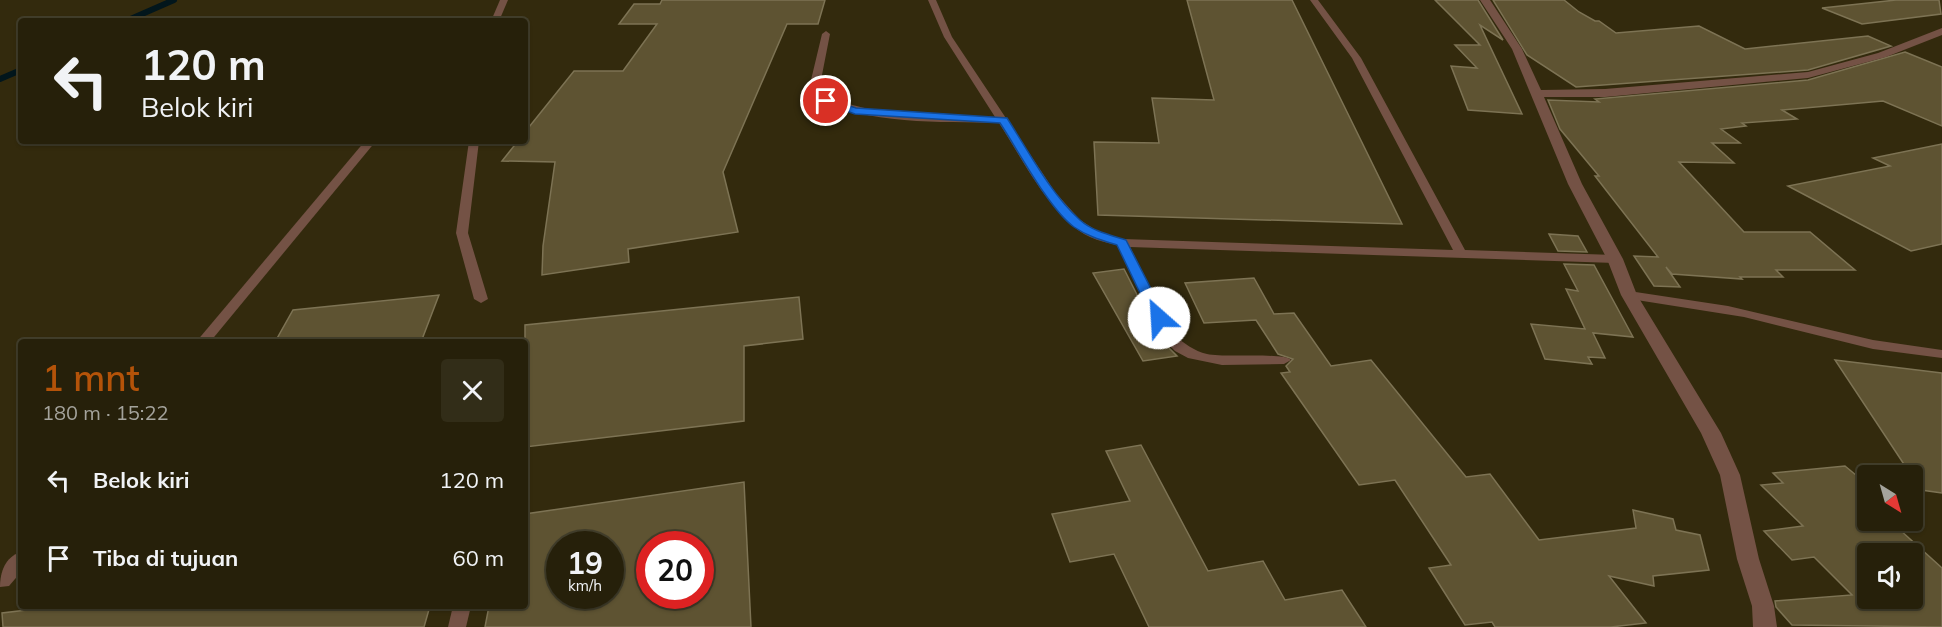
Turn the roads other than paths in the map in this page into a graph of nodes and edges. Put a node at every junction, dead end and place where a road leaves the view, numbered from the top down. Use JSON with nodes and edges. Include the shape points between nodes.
{"nodes":[{"id":1,"x":504,"y":0,"type":"edge"},
{"id":2,"x":932,"y":0,"type":"edge"},
{"id":3,"x":1314,"y":0,"type":"edge"},
{"id":4,"x":1485,"y":0,"type":"edge"},
{"id":5,"x":496,"y":18,"type":"edge"},
{"id":6,"x":1942,"y":32,"type":"edge"},
{"id":7,"x":826,"y":34,"type":"dead end"},
{"id":8,"x":1536,"y":94,"type":"junction"},
{"id":9,"x":1003,"y":120,"type":"junction"},
{"id":10,"x":368,"y":144,"type":"edge"},
{"id":11,"x":474,"y":144,"type":"edge"},
{"id":12,"x":1122,"y":243,"type":"junction"},
{"id":13,"x":1460,"y":252,"type":"junction"},
{"id":14,"x":1615,"y":259,"type":"junction"},
{"id":15,"x":1629,"y":295,"type":"junction"},
{"id":16,"x":481,"y":298,"type":"dead end"},
{"id":17,"x":206,"y":339,"type":"edge"},
{"id":18,"x":1942,"y":354,"type":"edge"},
{"id":19,"x":1284,"y":360,"type":"dead end"},
{"id":20,"x":18,"y":562,"type":"edge"},
{"id":21,"x":18,"y":579,"type":"edge"},
{"id":22,"x":1,"y":582,"type":"edge"},
{"id":23,"x":461,"y":609,"type":"edge"},
{"id":24,"x":457,"y":627,"type":"edge"},
{"id":25,"x":1766,"y":627,"type":"edge"}],
"edges":[{"from":1,"to":5,"type":"lane"},
{"from":2,"to":9,"type":"lane","via":[[948,37]]},
{"from":3,"to":13,"type":"lane","via":[[1356,58]]},
{"from":4,"to":8,"type":"street","via":[[1517,50]]},
{"from":6,"to":8,"type":"street","via":[[1882,55],[1808,75],[1605,93]]},
{"from":7,"to":9,"type":"lane","via":[[816,80],[818,94],[826,101],[855,111]]},
{"from":8,"to":14,"type":"street","via":[[1575,184]]},
{"from":9,"to":12,"type":"lane","via":[[1051,194],[1076,223],[1095,235]]},
{"from":10,"to":17,"type":"lane"},
{"from":11,"to":16,"type":"lane","via":[[462,234]]},
{"from":12,"to":13,"type":"lane"},
{"from":12,"to":19,"type":"lane","via":[[1168,337],[1180,349],[1206,360]]},
{"from":13,"to":14,"type":"lane"},
{"from":14,"to":15,"type":"street"},
{"from":15,"to":18,"type":"lane","via":[[1758,316],[1863,343]]},
{"from":15,"to":25,"type":"street","via":[[1712,433],[1730,475]]},
{"from":20,"to":22,"type":"lane"},
{"from":21,"to":22,"type":"lane"},
{"from":23,"to":24,"type":"lane"}]}
